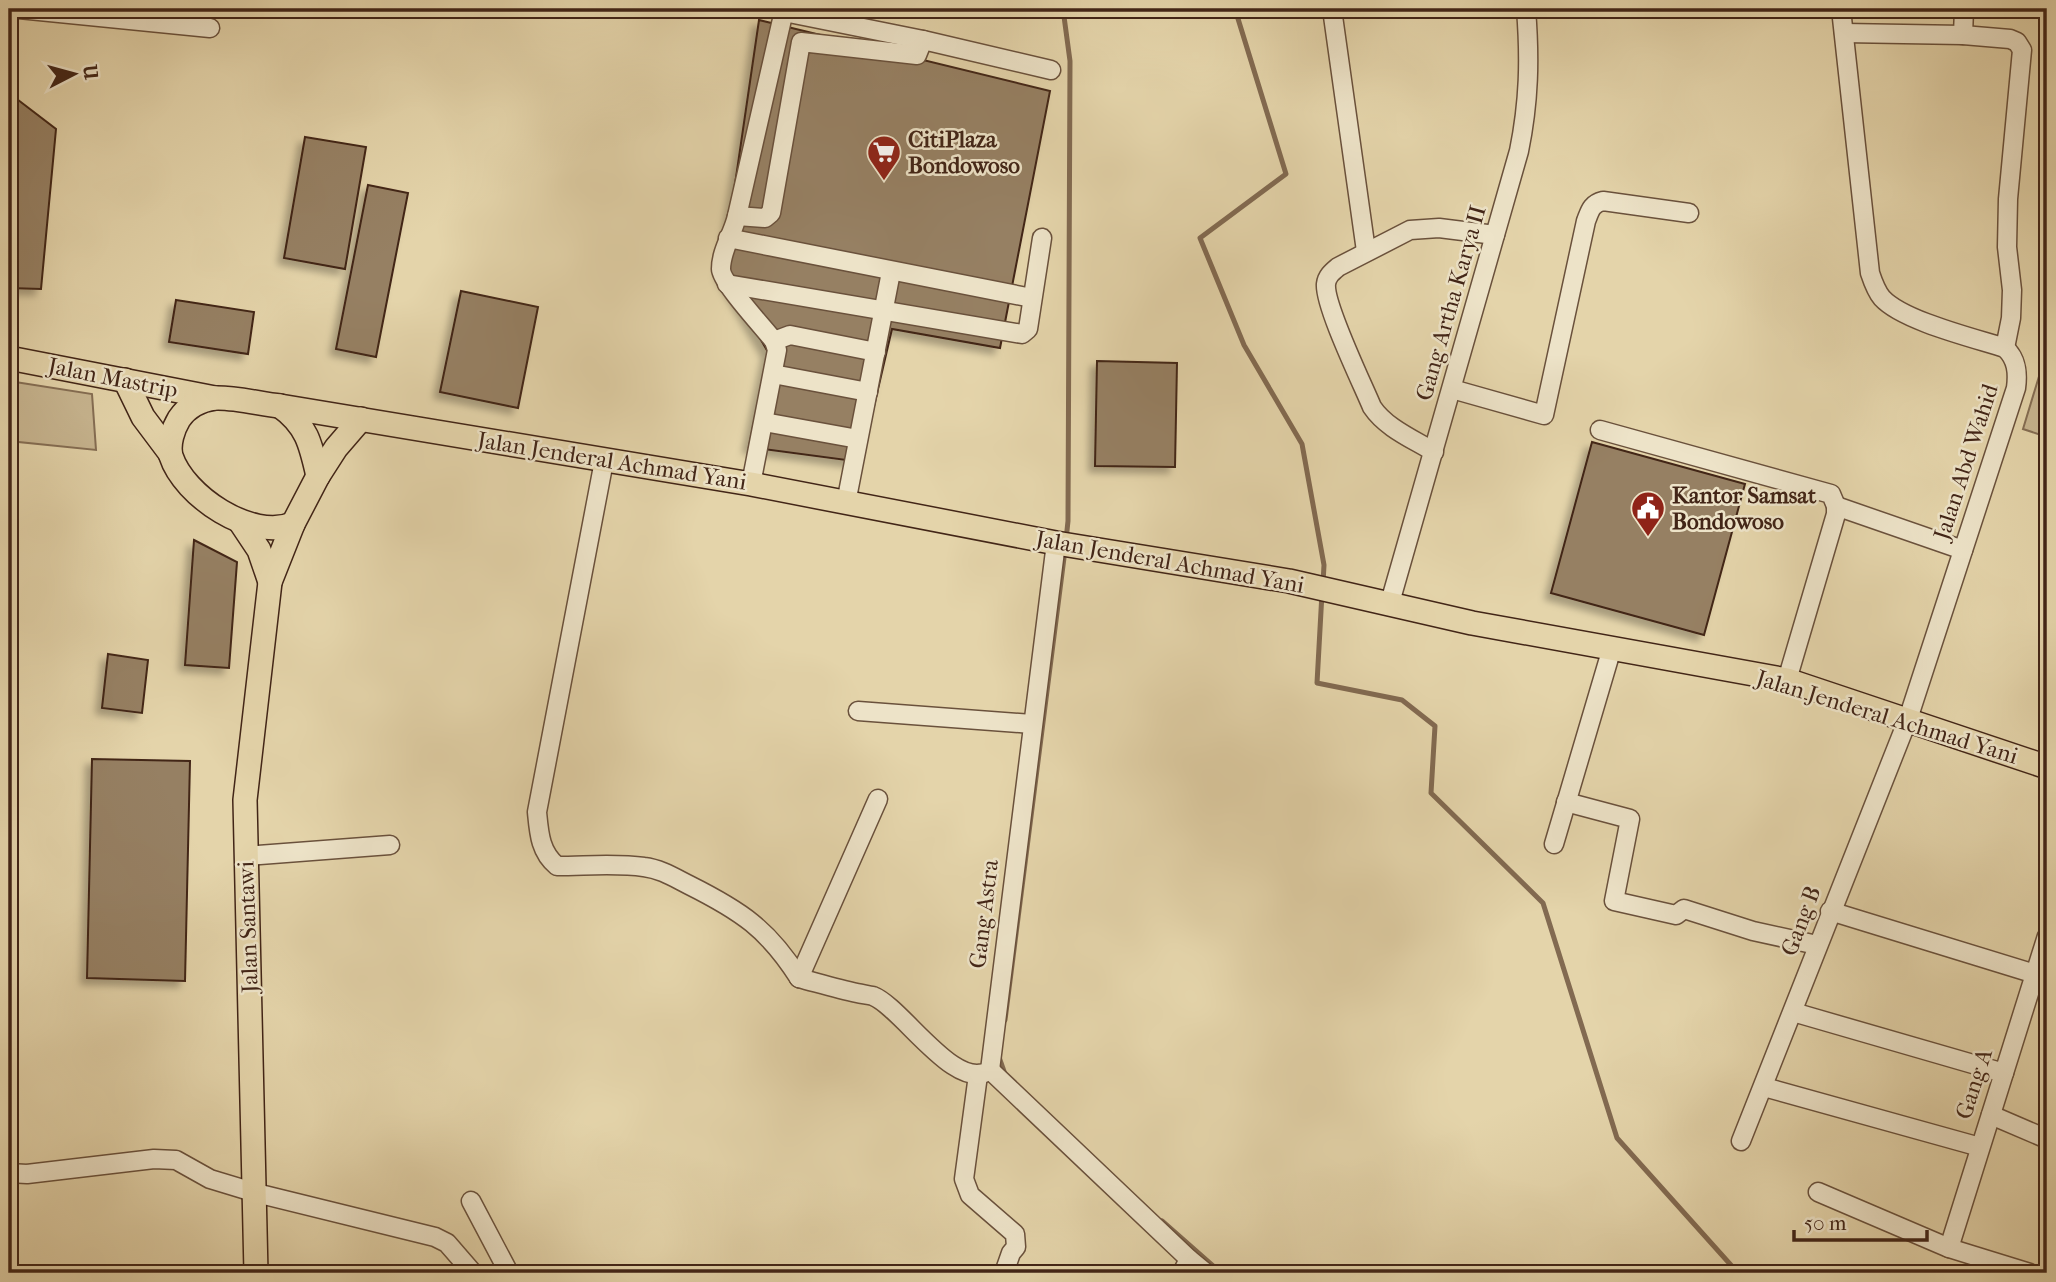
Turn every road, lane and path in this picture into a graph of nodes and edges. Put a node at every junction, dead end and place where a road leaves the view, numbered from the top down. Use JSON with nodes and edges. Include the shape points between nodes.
{"nodes":[{"id":1,"x":19,"y":9,"type":"edge"},
{"id":2,"x":1332,"y":9,"type":"edge"},
{"id":3,"x":1526,"y":9,"type":"edge"},
{"id":4,"x":1841,"y":9,"type":"edge"},
{"id":5,"x":1964,"y":9,"type":"edge"},
{"id":6,"x":210,"y":28,"type":"dead end"},
{"id":7,"x":1844,"y":33,"type":"junction"},
{"id":8,"x":1963,"y":35,"type":"junction"},
{"id":9,"x":776,"y":38,"type":"junction"},
{"id":10,"x":923,"y":40,"type":"junction"},
{"id":11,"x":800,"y":42,"type":"junction"},
{"id":12,"x":1051,"y":70,"type":"dead end"},
{"id":13,"x":1689,"y":213,"type":"dead end"},
{"id":14,"x":737,"y":216,"type":"junction"},
{"id":15,"x":1495,"y":235,"type":"junction"},
{"id":16,"x":728,"y":238,"type":"junction"},
{"id":17,"x":1042,"y":238,"type":"dead end"},
{"id":18,"x":1366,"y":251,"type":"junction"},
{"id":19,"x":891,"y":272,"type":"junction"},
{"id":20,"x":727,"y":284,"type":"junction"},
{"id":21,"x":1032,"y":298,"type":"junction"},
{"id":22,"x":884,"y":309,"type":"junction"},
{"id":23,"x":774,"y":341,"type":"junction"},
{"id":24,"x":2005,"y":348,"type":"junction"},
{"id":25,"x":876,"y":352,"type":"junction"},
{"id":26,"x":9,"y":358,"type":"edge"},
{"id":27,"x":774,"y":374,"type":"junction"},
{"id":28,"x":125,"y":380,"type":"junction"},
{"id":29,"x":1452,"y":390,"type":"junction"},
{"id":30,"x":868,"y":392,"type":"junction"},
{"id":31,"x":216,"y":398,"type":"junction"},
{"id":32,"x":280,"y":406,"type":"junction"},
{"id":33,"x":361,"y":419,"type":"junction"},
{"id":34,"x":764,"y":422,"type":"junction"},
{"id":35,"x":1600,"y":430,"type":"dead end"},
{"id":36,"x":858,"y":439,"type":"junction"},
{"id":37,"x":1434,"y":452,"type":"junction"},
{"id":38,"x":170,"y":453,"type":"junction"},
{"id":39,"x":604,"y":461,"type":"junction"},
{"id":40,"x":318,"y":476,"type":"junction"},
{"id":41,"x":751,"y":484,"type":"junction"},
{"id":42,"x":846,"y":503,"type":"junction"},
{"id":43,"x":1836,"y":506,"type":"junction"},
{"id":44,"x":241,"y":523,"type":"junction"},
{"id":45,"x":293,"y":524,"type":"junction"},
{"id":46,"x":1056,"y":543,"type":"junction"},
{"id":47,"x":1963,"y":550,"type":"junction"},
{"id":48,"x":270,"y":582,"type":"junction"},
{"id":49,"x":1390,"y":606,"type":"junction"},
{"id":50,"x":1612,"y":648,"type":"junction"},
{"id":51,"x":1787,"y":680,"type":"junction"},
{"id":52,"x":858,"y":711,"type":"dead end"},
{"id":53,"x":1908,"y":719,"type":"junction"},
{"id":54,"x":1032,"y":724,"type":"junction"},
{"id":55,"x":2047,"y":767,"type":"edge"},
{"id":56,"x":878,"y":799,"type":"dead end"},
{"id":57,"x":1566,"y":802,"type":"junction"},
{"id":58,"x":390,"y":845,"type":"dead end"},
{"id":59,"x":1554,"y":845,"type":"dead end"},
{"id":60,"x":246,"y":856,"type":"junction"},
{"id":61,"x":1830,"y":911,"type":"junction"},
{"id":62,"x":2047,"y":936,"type":"edge"},
{"id":63,"x":1817,"y":946,"type":"junction"},
{"id":64,"x":2035,"y":974,"type":"junction"},
{"id":65,"x":799,"y":978,"type":"junction"},
{"id":66,"x":1793,"y":1012,"type":"junction"},
{"id":67,"x":984,"y":1073,"type":"junction"},
{"id":68,"x":2004,"y":1073,"type":"junction"},
{"id":69,"x":1764,"y":1087,"type":"junction"},
{"id":70,"x":1990,"y":1115,"type":"junction"},
{"id":71,"x":2047,"y":1139,"type":"edge"},
{"id":72,"x":1741,"y":1141,"type":"dead end"},
{"id":73,"x":1980,"y":1147,"type":"junction"},
{"id":74,"x":9,"y":1173,"type":"edge"},
{"id":75,"x":1818,"y":1192,"type":"dead end"},
{"id":76,"x":256,"y":1193,"type":"junction"},
{"id":77,"x":471,"y":1201,"type":"dead end"},
{"id":78,"x":1949,"y":1248,"type":"junction"},
{"id":79,"x":1186,"y":1266,"type":"edge"},
{"id":80,"x":256,"y":1273,"type":"edge"},
{"id":81,"x":474,"y":1273,"type":"edge"},
{"id":82,"x":509,"y":1273,"type":"edge"},
{"id":83,"x":1004,"y":1273,"type":"edge"},
{"id":84,"x":1206,"y":1273,"type":"edge"},
{"id":85,"x":2030,"y":1273,"type":"edge"}],
"edges":[{"from":1,"to":6,"type":"street"},
{"from":2,"to":18,"type":"street"},
{"from":3,"to":15,"type":"street","name":"Gang Artha Karya II","via":[[1527,112]]},
{"from":4,"to":7,"type":"street"},
{"from":5,"to":8,"type":"street"},
{"from":7,"to":8,"type":"street"},
{"from":7,"to":24,"type":"street","via":[[1875,288],[1903,313]]},
{"from":8,"to":24,"type":"street","via":[[2010,38],[2022,50],[2008,199],[2012,290]]},
{"from":9,"to":10,"type":"street","via":[[780,19],[789,13]]},
{"from":9,"to":11,"type":"street"},
{"from":9,"to":14,"type":"street"},
{"from":10,"to":11,"type":"street","via":[[917,55]]},
{"from":10,"to":12,"type":"street"},
{"from":11,"to":14,"type":"street","via":[[771,214],[765,218]]},
{"from":13,"to":29,"type":"street","via":[[1603,201],[1590,209],[1544,415]]},
{"from":14,"to":16,"type":"street"},
{"from":15,"to":18,"type":"street","via":[[1424,227]]},
{"from":15,"to":29,"type":"street","name":"Gang Artha Karya II"},
{"from":16,"to":19,"type":"street"},
{"from":16,"to":20,"type":"street","via":[[721,270]]},
{"from":17,"to":21,"type":"street"},
{"from":18,"to":37,"type":"street","via":[[1330,273],[1326,281],[1329,303],[1378,416]]},
{"from":19,"to":21,"type":"street"},
{"from":19,"to":22,"type":"street"},
{"from":20,"to":22,"type":"street"},
{"from":20,"to":23,"type":"street"},
{"from":21,"to":22,"type":"street","via":[[1028,329],[1022,334]]},
{"from":22,"to":25,"type":"street"},
{"from":23,"to":25,"type":"street","via":[[790,335]]},
{"from":23,"to":27,"type":"street"},
{"from":24,"to":47,"type":"street","name":"Jalan Abd Wahid","via":[[2016,366],[2017,388]]},
{"from":25,"to":30,"type":"street"},
{"from":26,"to":28,"type":"main road","name":"Jalan Mastrip"},
{"from":27,"to":30,"type":"street"},
{"from":27,"to":34,"type":"street"},
{"from":28,"to":31,"type":"main road","name":"Jalan Mastrip"},
{"from":28,"to":38,"type":"main road","via":[[143,417]]},
{"from":29,"to":37,"type":"street","name":"Gang Artha Karya II"},
{"from":30,"to":36,"type":"street"},
{"from":31,"to":32,"type":"main road"},
{"from":31,"to":38,"type":"main road","via":[[190,407],[182,415]]},
{"from":32,"to":33,"type":"main road","name":"Jalan Jenderal Achmad Yani"},
{"from":32,"to":40,"type":"main road","via":[[296,417],[304,431]]},
{"from":33,"to":39,"type":"main road","name":"Jalan Jenderal Achmad Yani"},
{"from":33,"to":40,"type":"main road"},
{"from":34,"to":36,"type":"street"},
{"from":34,"to":41,"type":"street"},
{"from":35,"to":43,"type":"street","via":[[1826,492]]},
{"from":36,"to":42,"type":"street"},
{"from":37,"to":49,"type":"street","name":"Gang Artha Karya II"},
{"from":38,"to":44,"type":"main road","via":[[181,475],[202,496]]},
{"from":39,"to":41,"type":"main road","name":"Jalan Jenderal Achmad Yani"},
{"from":39,"to":65,"type":"street","via":[[537,812],[547,858],[557,866],[659,870],[745,915]]},
{"from":40,"to":45,"type":"main road"},
{"from":41,"to":42,"type":"main road","name":"Jalan Jenderal Achmad Yani"},
{"from":42,"to":46,"type":"main road","name":"Jalan Jenderal Achmad Yani"},
{"from":43,"to":47,"type":"street"},
{"from":43,"to":51,"type":"street"},
{"from":44,"to":45,"type":"main road","via":[[268,528]]},
{"from":44,"to":48,"type":"main road","name":"Jalan Santawi","via":[[259,550]]},
{"from":45,"to":48,"type":"main road","name":"Jalan Santawi"},
{"from":46,"to":49,"type":"main road","name":"Jalan Jenderal Achmad Yani","via":[[1289,581]]},
{"from":46,"to":54,"type":"street","name":"Gang Astra"},
{"from":47,"to":53,"type":"street","name":"Jalan Abd Wahid"},
{"from":48,"to":60,"type":"main road","name":"Jalan Santawi","via":[[245,800]]},
{"from":49,"to":50,"type":"main road","name":"Jalan Jenderal Achmad Yani"},
{"from":50,"to":51,"type":"main road","name":"Jalan Jenderal Achmad Yani"},
{"from":50,"to":57,"type":"street"},
{"from":51,"to":53,"type":"main road","name":"Jalan Jenderal Achmad Yani"},
{"from":52,"to":54,"type":"street"},
{"from":53,"to":55,"type":"main road","name":"Jalan Jenderal Achmad Yani"},
{"from":53,"to":61,"type":"street","name":"Gang B"},
{"from":54,"to":67,"type":"street","name":"Gang Astra"},
{"from":56,"to":65,"type":"street"},
{"from":57,"to":59,"type":"street"},
{"from":57,"to":63,"type":"street","via":[[1630,819],[1614,901],[1676,915],[1684,909]]},
{"from":58,"to":60,"type":"street"},
{"from":60,"to":76,"type":"main road","name":"Jalan Santawi"},
{"from":61,"to":63,"type":"street","name":"Gang B"},
{"from":61,"to":64,"type":"street"},
{"from":62,"to":64,"type":"street","name":"Gang A"},
{"from":63,"to":66,"type":"street","name":"Gang B"},
{"from":64,"to":68,"type":"street","name":"Gang A"},
{"from":65,"to":67,"type":"street","via":[[874,996],[941,1057],[971,1074]]},
{"from":66,"to":68,"type":"street"},
{"from":66,"to":69,"type":"street","name":"Gang B"},
{"from":67,"to":79,"type":"street"},
{"from":67,"to":83,"type":"street","name":"Gang Astra","via":[[964,1179],[970,1195],[1016,1234],[1016,1247]]},
{"from":68,"to":70,"type":"street","name":"Gang A"},
{"from":69,"to":72,"type":"street","name":"Gang B"},
{"from":69,"to":73,"type":"street"},
{"from":70,"to":71,"type":"street"},
{"from":70,"to":73,"type":"street","name":"Gang A"},
{"from":73,"to":78,"type":"street","name":"Gang A"},
{"from":74,"to":76,"type":"street","via":[[176,1160],[211,1179]]},
{"from":75,"to":78,"type":"street"},
{"from":76,"to":80,"type":"main road","name":"Jalan Santawi"},
{"from":76,"to":81,"type":"street","via":[[435,1237],[447,1243]]},
{"from":77,"to":82,"type":"street"},
{"from":78,"to":85,"type":"street"},
{"from":79,"to":84,"type":"street"}]}
